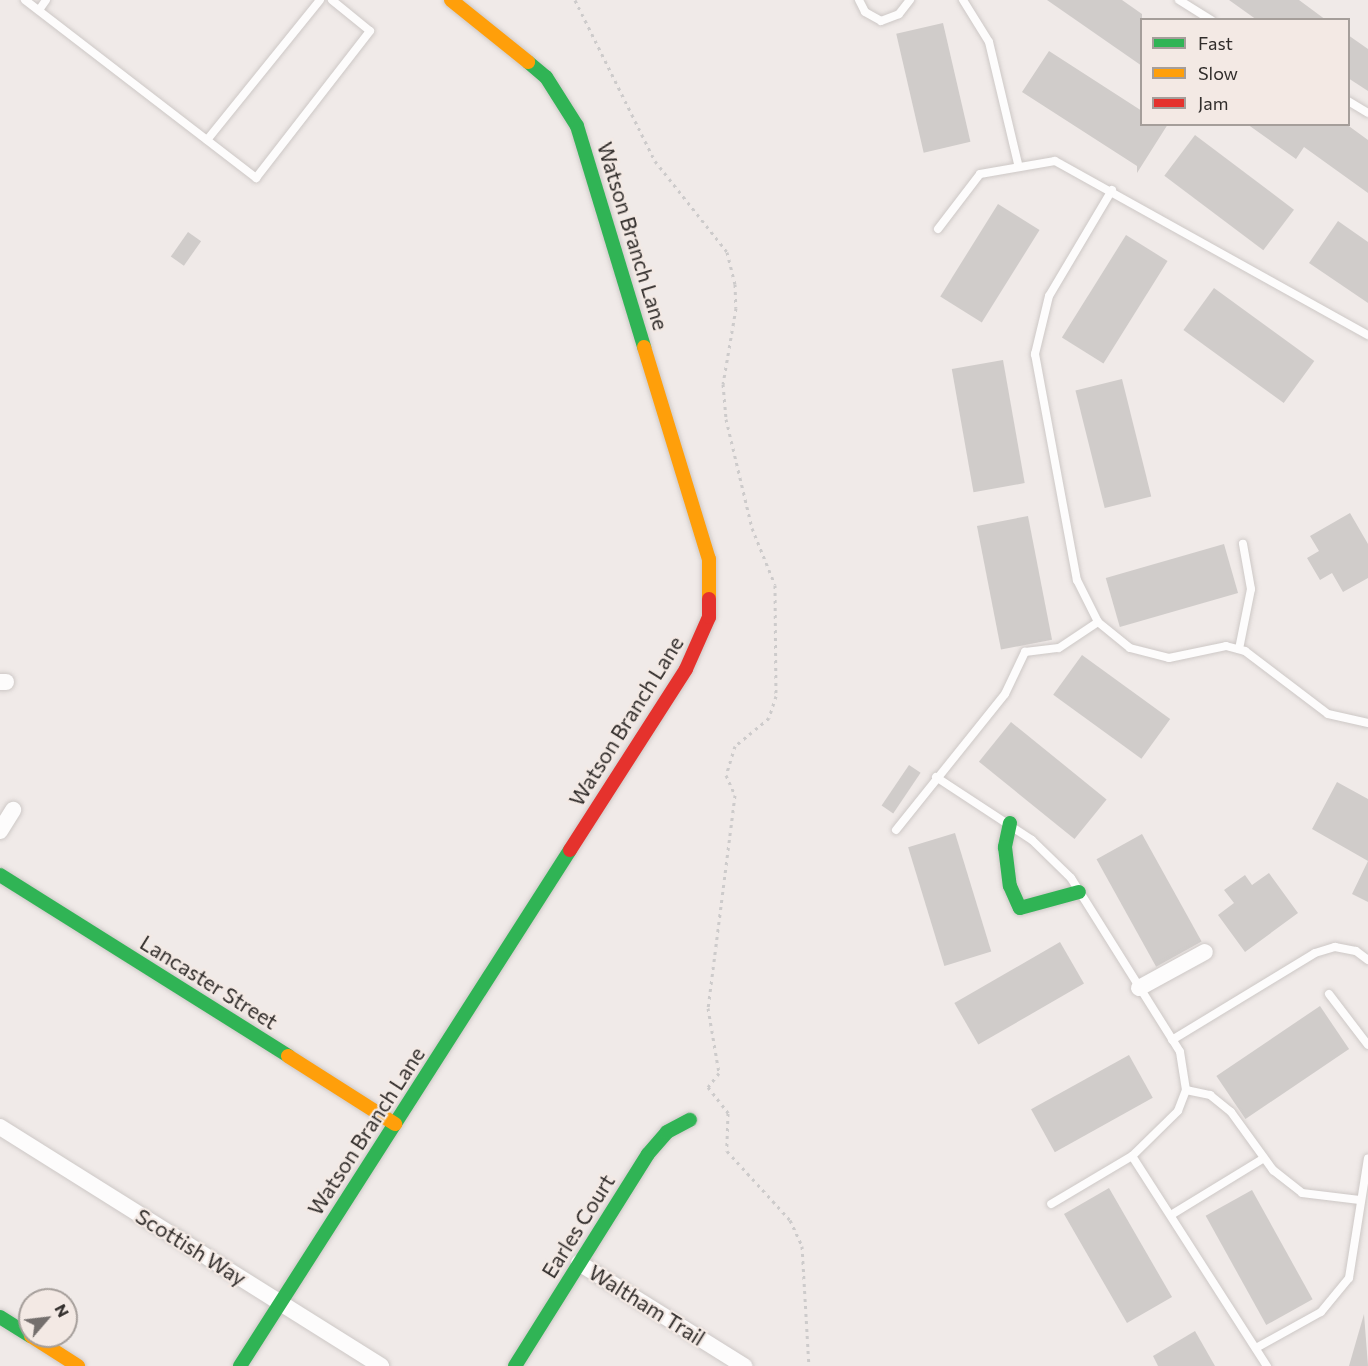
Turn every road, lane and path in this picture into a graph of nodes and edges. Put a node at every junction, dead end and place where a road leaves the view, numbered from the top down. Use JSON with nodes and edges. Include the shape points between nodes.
{"nodes":[{"id":1,"x":25,"y":0,"type":"edge"},
{"id":2,"x":46,"y":0,"type":"edge"},
{"id":3,"x":320,"y":0,"type":"edge"},
{"id":4,"x":332,"y":0,"type":"edge"},
{"id":5,"x":451,"y":0,"type":"edge"},
{"id":6,"x":575,"y":0,"type":"edge"},
{"id":7,"x":859,"y":0,"type":"edge"},
{"id":8,"x":910,"y":0,"type":"edge"},
{"id":9,"x":963,"y":0,"type":"edge"},
{"id":10,"x":1179,"y":0,"type":"edge"},
{"id":11,"x":39,"y":10,"type":"junction"},
{"id":12,"x":1208,"y":18,"type":"edge"},
{"id":13,"x":1350,"y":102,"type":"edge"},
{"id":14,"x":1368,"y":113,"type":"edge"},
{"id":15,"x":207,"y":140,"type":"junction"},
{"id":16,"x":1018,"y":164,"type":"junction"},
{"id":17,"x":1112,"y":190,"type":"junction"},
{"id":18,"x":938,"y":229,"type":"dead end"},
{"id":19,"x":1368,"y":335,"type":"edge"},
{"id":20,"x":1243,"y":544,"type":"dead end"},
{"id":21,"x":1098,"y":622,"type":"junction"},
{"id":22,"x":1239,"y":650,"type":"junction"},
{"id":23,"x":1368,"y":723,"type":"edge"},
{"id":24,"x":936,"y":777,"type":"junction"},
{"id":25,"x":13,"y":810,"type":"dead end"},
{"id":26,"x":1010,"y":824,"type":"junction"},
{"id":27,"x":896,"y":830,"type":"dead end"},
{"id":28,"x":0,"y":831,"type":"edge"},
{"id":29,"x":0,"y":875,"type":"edge"},
{"id":30,"x":1079,"y":892,"type":"junction"},
{"id":31,"x":1205,"y":952,"type":"dead end"},
{"id":32,"x":1368,"y":960,"type":"edge"},
{"id":33,"x":1139,"y":988,"type":"junction"},
{"id":34,"x":1329,"y":994,"type":"dead end"},
{"id":35,"x":1172,"y":1040,"type":"junction"},
{"id":36,"x":1368,"y":1045,"type":"edge"},
{"id":37,"x":1186,"y":1090,"type":"junction"},
{"id":38,"x":690,"y":1120,"type":"dead end"},
{"id":39,"x":395,"y":1124,"type":"junction"},
{"id":40,"x":0,"y":1127,"type":"edge"},
{"id":41,"x":1132,"y":1156,"type":"junction"},
{"id":42,"x":1264,"y":1158,"type":"junction"},
{"id":43,"x":1368,"y":1158,"type":"edge"},
{"id":44,"x":1360,"y":1200,"type":"junction"},
{"id":45,"x":1051,"y":1203,"type":"dead end"},
{"id":46,"x":1171,"y":1215,"type":"junction"},
{"id":47,"x":579,"y":1263,"type":"junction"},
{"id":48,"x":280,"y":1303,"type":"junction"},
{"id":49,"x":0,"y":1317,"type":"edge"},
{"id":50,"x":18,"y":1328,"type":"edge"},
{"id":51,"x":49,"y":1348,"type":"edge"},
{"id":52,"x":1256,"y":1348,"type":"junction"},
{"id":53,"x":78,"y":1366,"type":"edge"},
{"id":54,"x":240,"y":1366,"type":"edge"},
{"id":55,"x":381,"y":1366,"type":"edge"},
{"id":56,"x":515,"y":1366,"type":"edge"},
{"id":57,"x":744,"y":1366,"type":"edge"},
{"id":58,"x":809,"y":1366,"type":"edge"},
{"id":59,"x":1267,"y":1366,"type":"edge"}],
"edges":[{"from":1,"to":11,"type":"lane"},
{"from":2,"to":11,"type":"lane"},
{"from":3,"to":15,"type":"lane"},
{"from":4,"to":15,"type":"lane","via":[[370,31],[256,178]]},
{"from":5,"to":39,"type":"street","name":"Watson Branch Lane","via":[[546,77],[577,126],[709,559],[711,591],[709,617],[687,669]]},
{"from":6,"to":58,"type":"path","via":[[655,161],[727,252],[735,284],[736,308],[723,384],[726,419],[752,528],[775,585],[776,696],[769,718],[735,746],[726,775],[735,795],[708,1008],[719,1073],[708,1087],[728,1113],[727,1151],[790,1220],[802,1246]]},
{"from":7,"to":8,"type":"lane","via":[[865,12],[881,21],[898,14]]},
{"from":9,"to":16,"type":"lane","via":[[989,42]]},
{"from":10,"to":12,"type":"lane"},
{"from":11,"to":15,"type":"lane"},
{"from":13,"to":14,"type":"lane"},
{"from":16,"to":17,"type":"lane","via":[[1055,160]]},
{"from":16,"to":18,"type":"lane","via":[[980,174]]},
{"from":17,"to":19,"type":"lane"},
{"from":17,"to":21,"type":"lane","via":[[1049,296],[1035,354],[1077,580]]},
{"from":20,"to":22,"type":"lane","via":[[1251,588]]},
{"from":21,"to":22,"type":"lane","via":[[1130,648],[1169,658],[1226,646]]},
{"from":21,"to":24,"type":"lane","via":[[1059,648],[1025,651],[1005,694]]},
{"from":22,"to":23,"type":"lane","via":[[1328,714]]},
{"from":24,"to":26,"type":"lane"},
{"from":24,"to":27,"type":"lane"},
{"from":25,"to":28,"type":"street"},
{"from":26,"to":30,"type":"lane","via":[[1054,860]]},
{"from":26,"to":30,"type":"street","via":[[1005,847],[1020,908],[1030,909]]},
{"from":29,"to":39,"type":"street","name":"Lancaster Street"},
{"from":30,"to":33,"type":"lane"},
{"from":31,"to":33,"type":"street"},
{"from":32,"to":35,"type":"lane","via":[[1335,947],[1315,953]]},
{"from":33,"to":35,"type":"lane"},
{"from":34,"to":36,"type":"lane"},
{"from":35,"to":37,"type":"lane","via":[[1180,1052]]},
{"from":37,"to":41,"type":"lane","via":[[1178,1111]]},
{"from":37,"to":42,"type":"lane","via":[[1210,1095],[1232,1112]]},
{"from":38,"to":47,"type":"street","name":"Earles Court","via":[[658,1140]]},
{"from":39,"to":48,"type":"street","name":"Watson Branch Lane"},
{"from":40,"to":48,"type":"street","name":"Scottish Way"},
{"from":41,"to":45,"type":"lane"},
{"from":41,"to":46,"type":"lane"},
{"from":42,"to":44,"type":"lane","via":[[1302,1193]]},
{"from":42,"to":46,"type":"lane"},
{"from":43,"to":44,"type":"lane"},
{"from":44,"to":52,"type":"lane","via":[[1349,1278],[1321,1312]]},
{"from":46,"to":52,"type":"lane"},
{"from":47,"to":56,"type":"street","name":"Earles Court"},
{"from":47,"to":57,"type":"street","name":"Waltham Trail"},
{"from":48,"to":54,"type":"street","name":"Watson Branch Lane"},
{"from":48,"to":55,"type":"street","name":"Scottish Way"},
{"from":49,"to":50,"type":"street"},
{"from":51,"to":53,"type":"street"},
{"from":52,"to":59,"type":"lane"}]}
